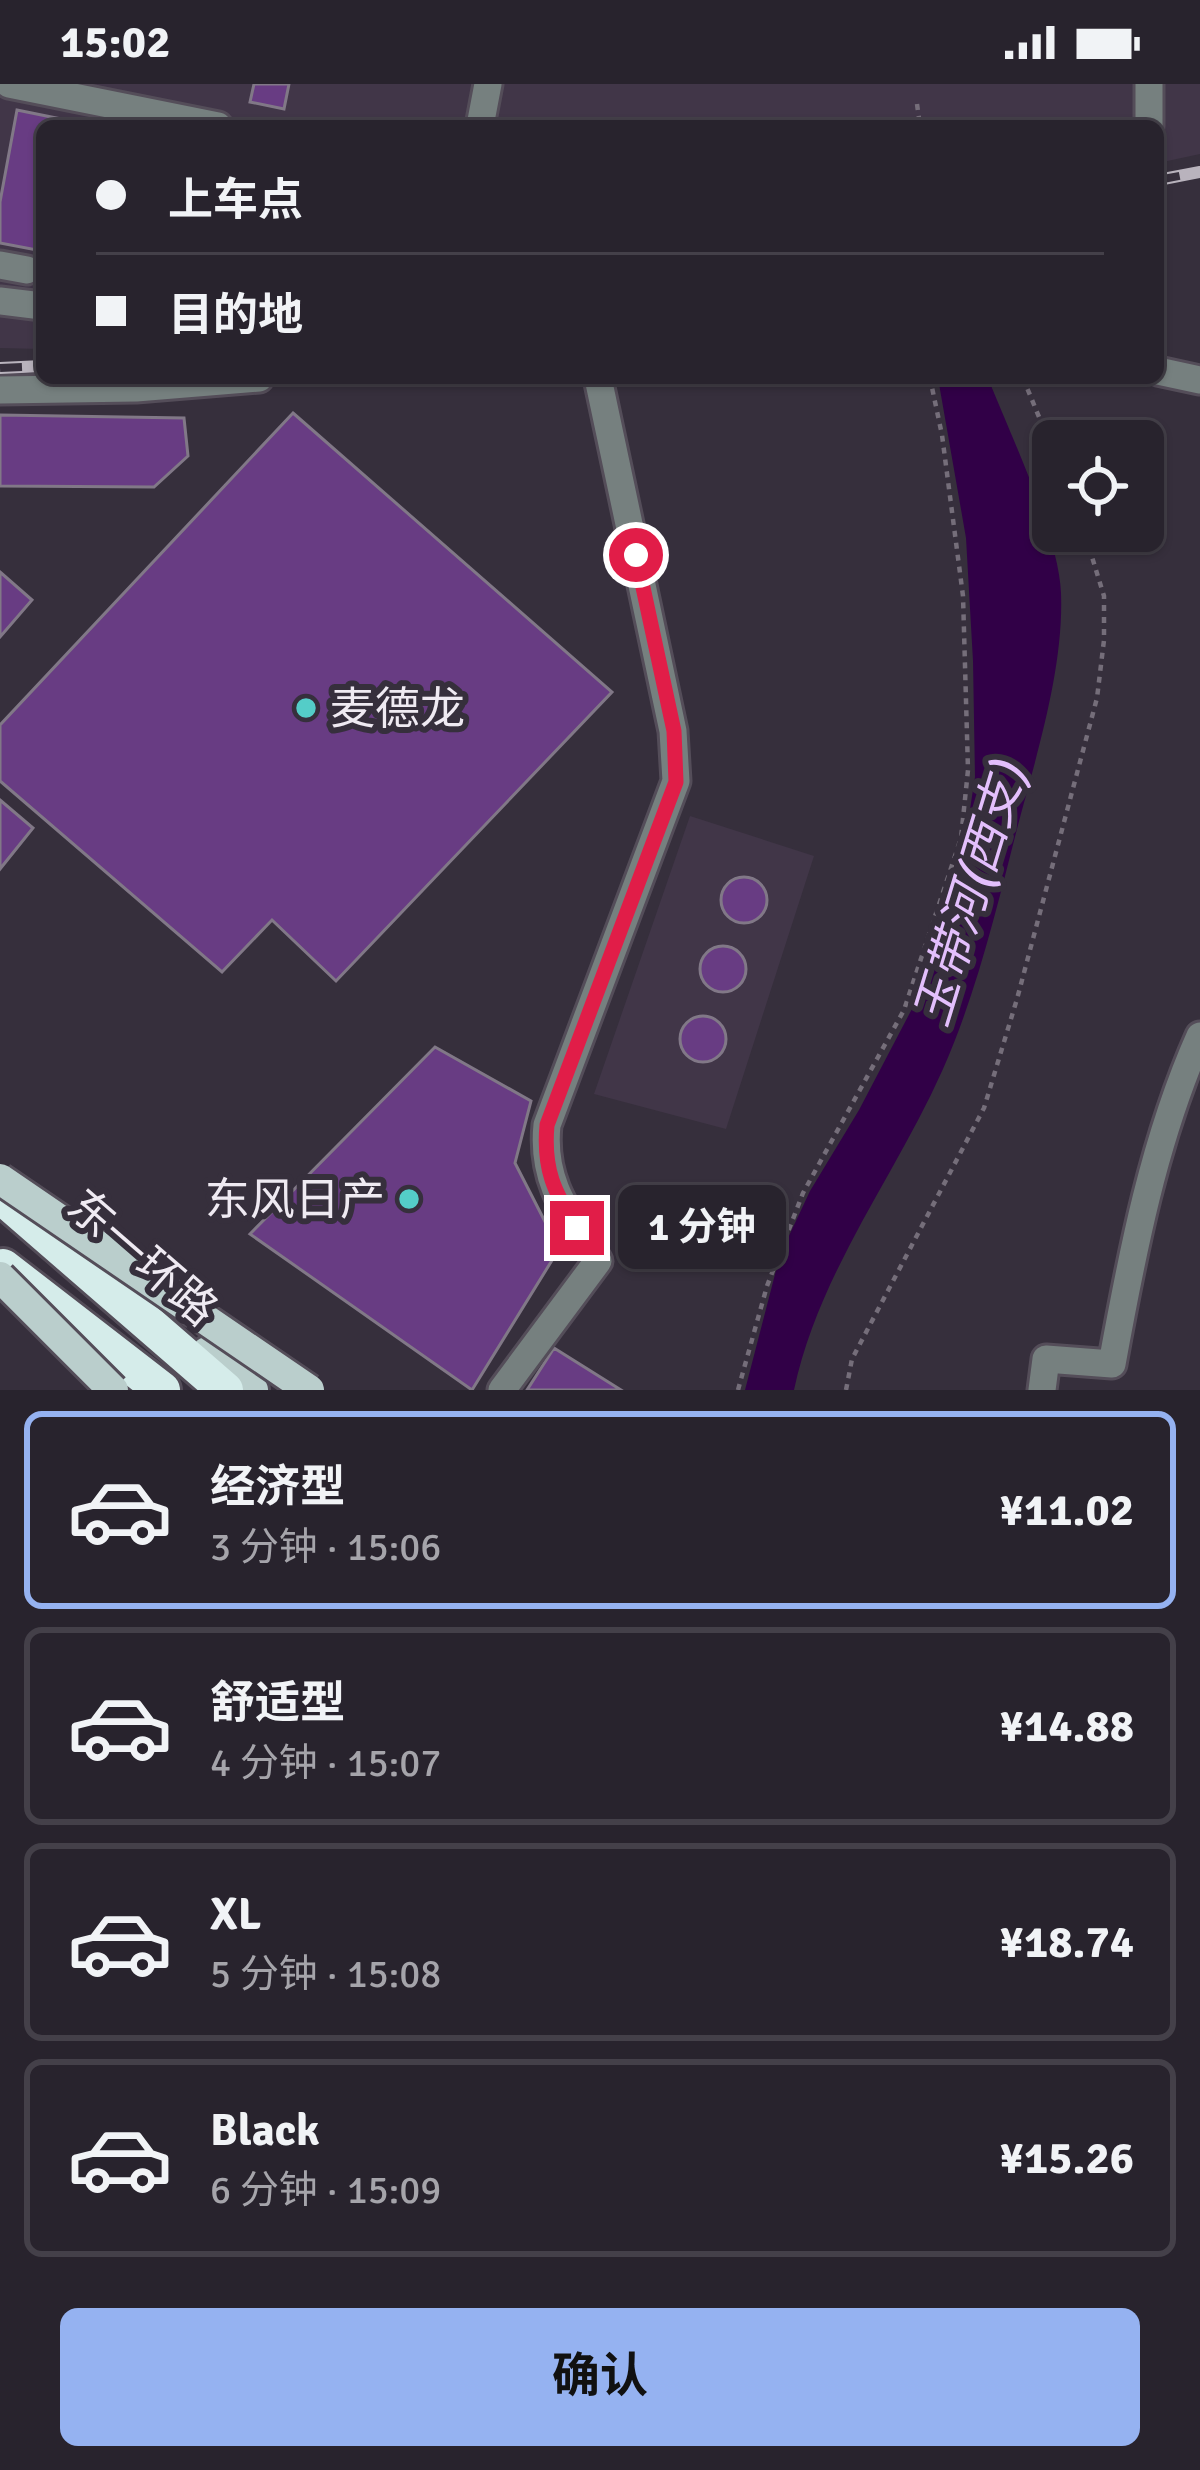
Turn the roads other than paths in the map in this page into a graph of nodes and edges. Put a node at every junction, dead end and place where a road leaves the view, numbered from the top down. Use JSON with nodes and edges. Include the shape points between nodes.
{"nodes":[{"id":1,"x":9,"y":84,"type":"edge"},
{"id":2,"x":488,"y":84,"type":"edge"},
{"id":3,"x":1149,"y":84,"type":"edge"},
{"id":4,"x":188,"y":120,"type":"edge"},
{"id":5,"x":481,"y":120,"type":"edge"},
{"id":6,"x":1148,"y":120,"type":"edge"},
{"id":7,"x":0,"y":301,"type":"edge"},
{"id":8,"x":36,"y":305,"type":"edge"},
{"id":9,"x":1164,"y":372,"type":"edge"},
{"id":10,"x":1200,"y":380,"type":"edge"},
{"id":11,"x":185,"y":384,"type":"edge"},
{"id":12,"x":599,"y":384,"type":"edge"},
{"id":13,"x":0,"y":390,"type":"edge"},
{"id":14,"x":1200,"y":1036,"type":"edge"},
{"id":15,"x":0,"y":1178,"type":"edge"},
{"id":16,"x":0,"y":1195,"type":"edge"},
{"id":17,"x":0,"y":1265,"type":"edge"},
{"id":18,"x":0,"y":1276,"type":"edge"},
{"id":19,"x":0,"y":1297,"type":"edge"},
{"id":20,"x":114,"y":1390,"type":"edge"},
{"id":21,"x":162,"y":1390,"type":"edge"},
{"id":22,"x":225,"y":1390,"type":"edge"},
{"id":23,"x":253,"y":1390,"type":"edge"},
{"id":24,"x":309,"y":1390,"type":"edge"},
{"id":25,"x":502,"y":1390,"type":"edge"},
{"id":26,"x":1042,"y":1390,"type":"edge"}],
"edges":[{"from":1,"to":4,"type":"lane"},
{"from":2,"to":5,"type":"lane"},
{"from":3,"to":6,"type":"lane"},
{"from":7,"to":8,"type":"lane"},
{"from":9,"to":10,"type":"lane"},
{"from":11,"to":13,"type":"lane"},
{"from":12,"to":25,"type":"lane","via":[[674,731],[676,782],[547,1125],[544,1155],[556,1195],[598,1261]]},
{"from":14,"to":26,"type":"lane","via":[[1131,1259],[1112,1364],[1046,1359]]},
{"from":15,"to":23,"type":"main road"},
{"from":15,"to":24,"type":"main road","bridge":true},
{"from":16,"to":22,"type":"highway","name":"东一环路"},
{"from":17,"to":21,"type":"highway","name":"东一环路"},
{"from":18,"to":20,"type":"main road","bridge":true},
{"from":19,"to":20,"type":"main road"}]}
